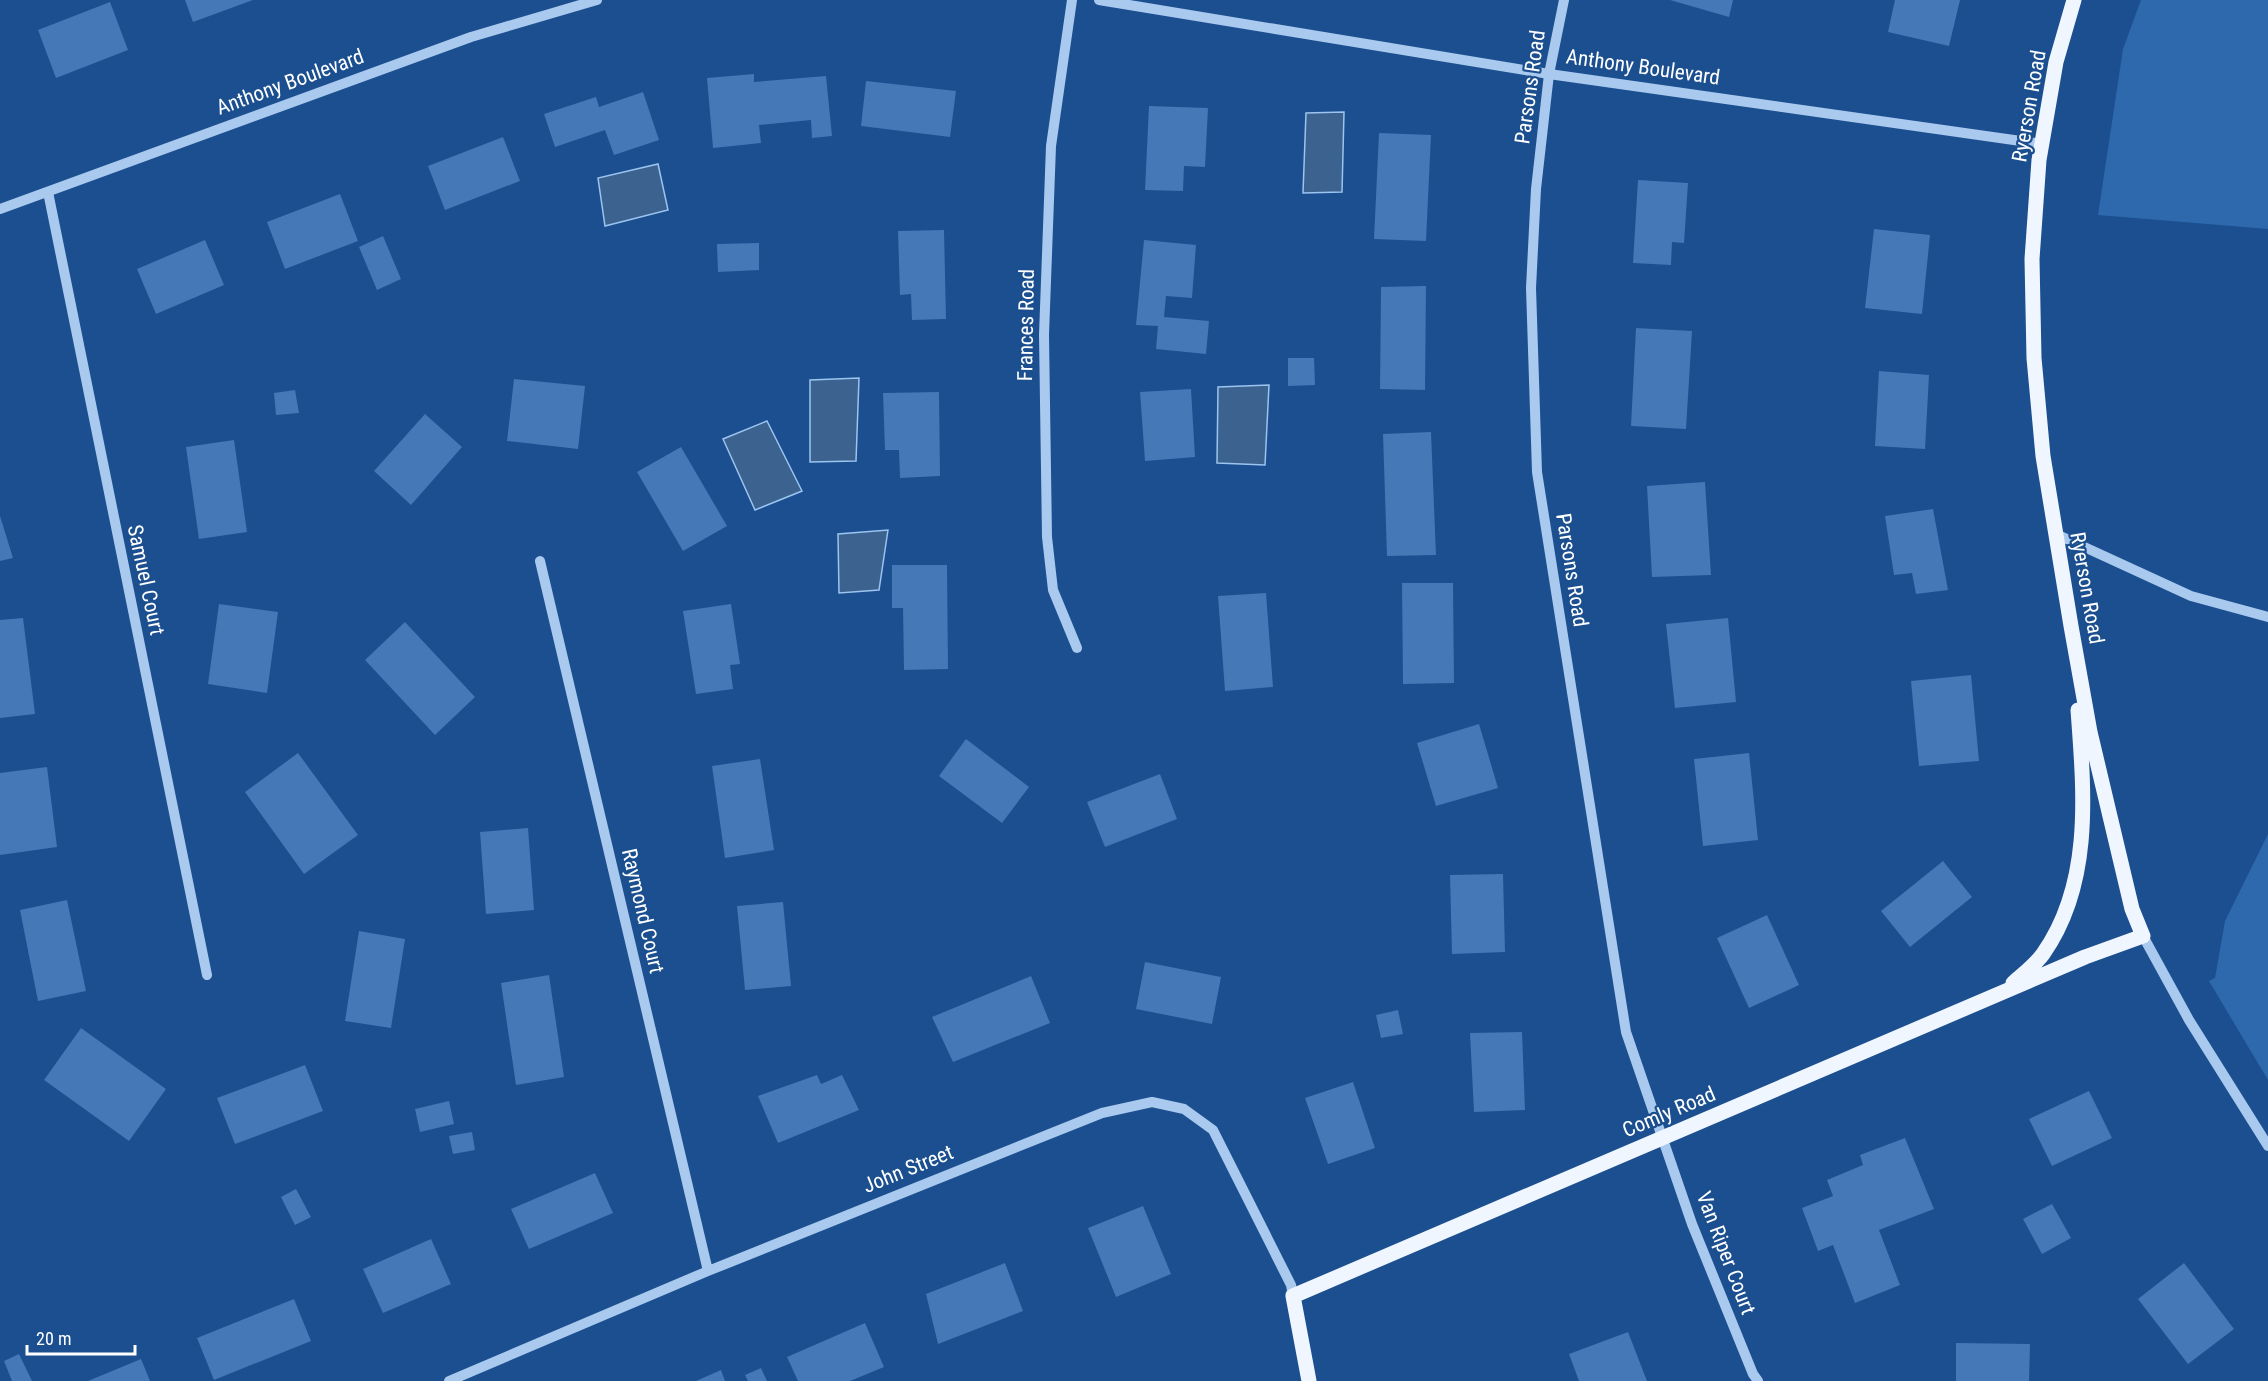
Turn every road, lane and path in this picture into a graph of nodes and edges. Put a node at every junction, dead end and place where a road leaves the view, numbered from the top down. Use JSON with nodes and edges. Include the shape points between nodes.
{"nodes":[{"id":1,"x":597,"y":0,"type":"edge"},
{"id":2,"x":1072,"y":0,"type":"edge"},
{"id":3,"x":1098,"y":0,"type":"edge"},
{"id":4,"x":1564,"y":0,"type":"edge"},
{"id":5,"x":2074,"y":0,"type":"edge"},
{"id":6,"x":1549,"y":74,"type":"junction"},
{"id":7,"x":2042,"y":144,"type":"junction"},
{"id":8,"x":48,"y":192,"type":"junction"},
{"id":9,"x":0,"y":209,"type":"edge"},
{"id":10,"x":2056,"y":534,"type":"junction"},
{"id":11,"x":540,"y":561,"type":"dead end"},
{"id":12,"x":2268,"y":617,"type":"edge"},
{"id":13,"x":2071,"y":626,"type":"junction"},
{"id":14,"x":1077,"y":648,"type":"dead end"},
{"id":15,"x":2143,"y":936,"type":"junction"},
{"id":16,"x":207,"y":975,"type":"dead end"},
{"id":17,"x":2006,"y":990,"type":"junction"},
{"id":18,"x":1662,"y":1138,"type":"junction"},
{"id":19,"x":2268,"y":1146,"type":"edge"},
{"id":20,"x":708,"y":1270,"type":"junction"},
{"id":21,"x":1293,"y":1296,"type":"junction"},
{"id":22,"x":449,"y":1381,"type":"edge"},
{"id":23,"x":1310,"y":1381,"type":"edge"},
{"id":24,"x":1758,"y":1381,"type":"edge"}],
"edges":[{"from":1,"to":8,"type":"street","name":"Anthony Boulevard","via":[[471,37]]},
{"from":2,"to":14,"type":"street","name":"Frances Road","via":[[1051,146],[1044,335],[1048,548],[1053,590]]},
{"from":3,"to":6,"type":"street","name":"Anthony Boulevard"},
{"from":4,"to":6,"type":"street","name":"Parsons Road"},
{"from":5,"to":7,"type":"main road","name":"Ryerson Road","via":[[2056,62]]},
{"from":6,"to":7,"type":"street","name":"Anthony Boulevard"},
{"from":6,"to":18,"type":"street","name":"Parsons Road","via":[[1536,189],[1531,288],[1537,472],[1626,1032]]},
{"from":7,"to":10,"type":"main road","name":"Ryerson Road","via":[[2032,259],[2034,358],[2043,456]]},
{"from":8,"to":9,"type":"street","name":"Anthony Boulevard"},
{"from":8,"to":16,"type":"street","name":"Samuel Court"},
{"from":10,"to":12,"type":"street","via":[[2190,596]]},
{"from":10,"to":13,"type":"main road","name":"Ryerson Road"},
{"from":11,"to":20,"type":"street","name":"Raymond Court"},
{"from":13,"to":15,"type":"main road","name":"Ryerson Road","via":[[2090,732],[2132,909]]},
{"from":13,"to":17,"type":"main road","via":[[2084,799],[2077,876],[2056,935],[2041,957]]},
{"from":15,"to":17,"type":"main road","name":"Comly Road"},
{"from":15,"to":19,"type":"street","name":"Ryerson Road","via":[[2189,1020]]},
{"from":17,"to":18,"type":"main road","name":"Comly Road"},
{"from":18,"to":21,"type":"main road","name":"Comly Road"},
{"from":18,"to":24,"type":"street","name":"Van Riper Court","via":[[1692,1224]]},
{"from":20,"to":21,"type":"street","name":"John Street","via":[[1102,1113],[1152,1102],[1184,1109],[1213,1130]]},
{"from":20,"to":22,"type":"street","name":"John Street"},
{"from":21,"to":23,"type":"main road"}]}
